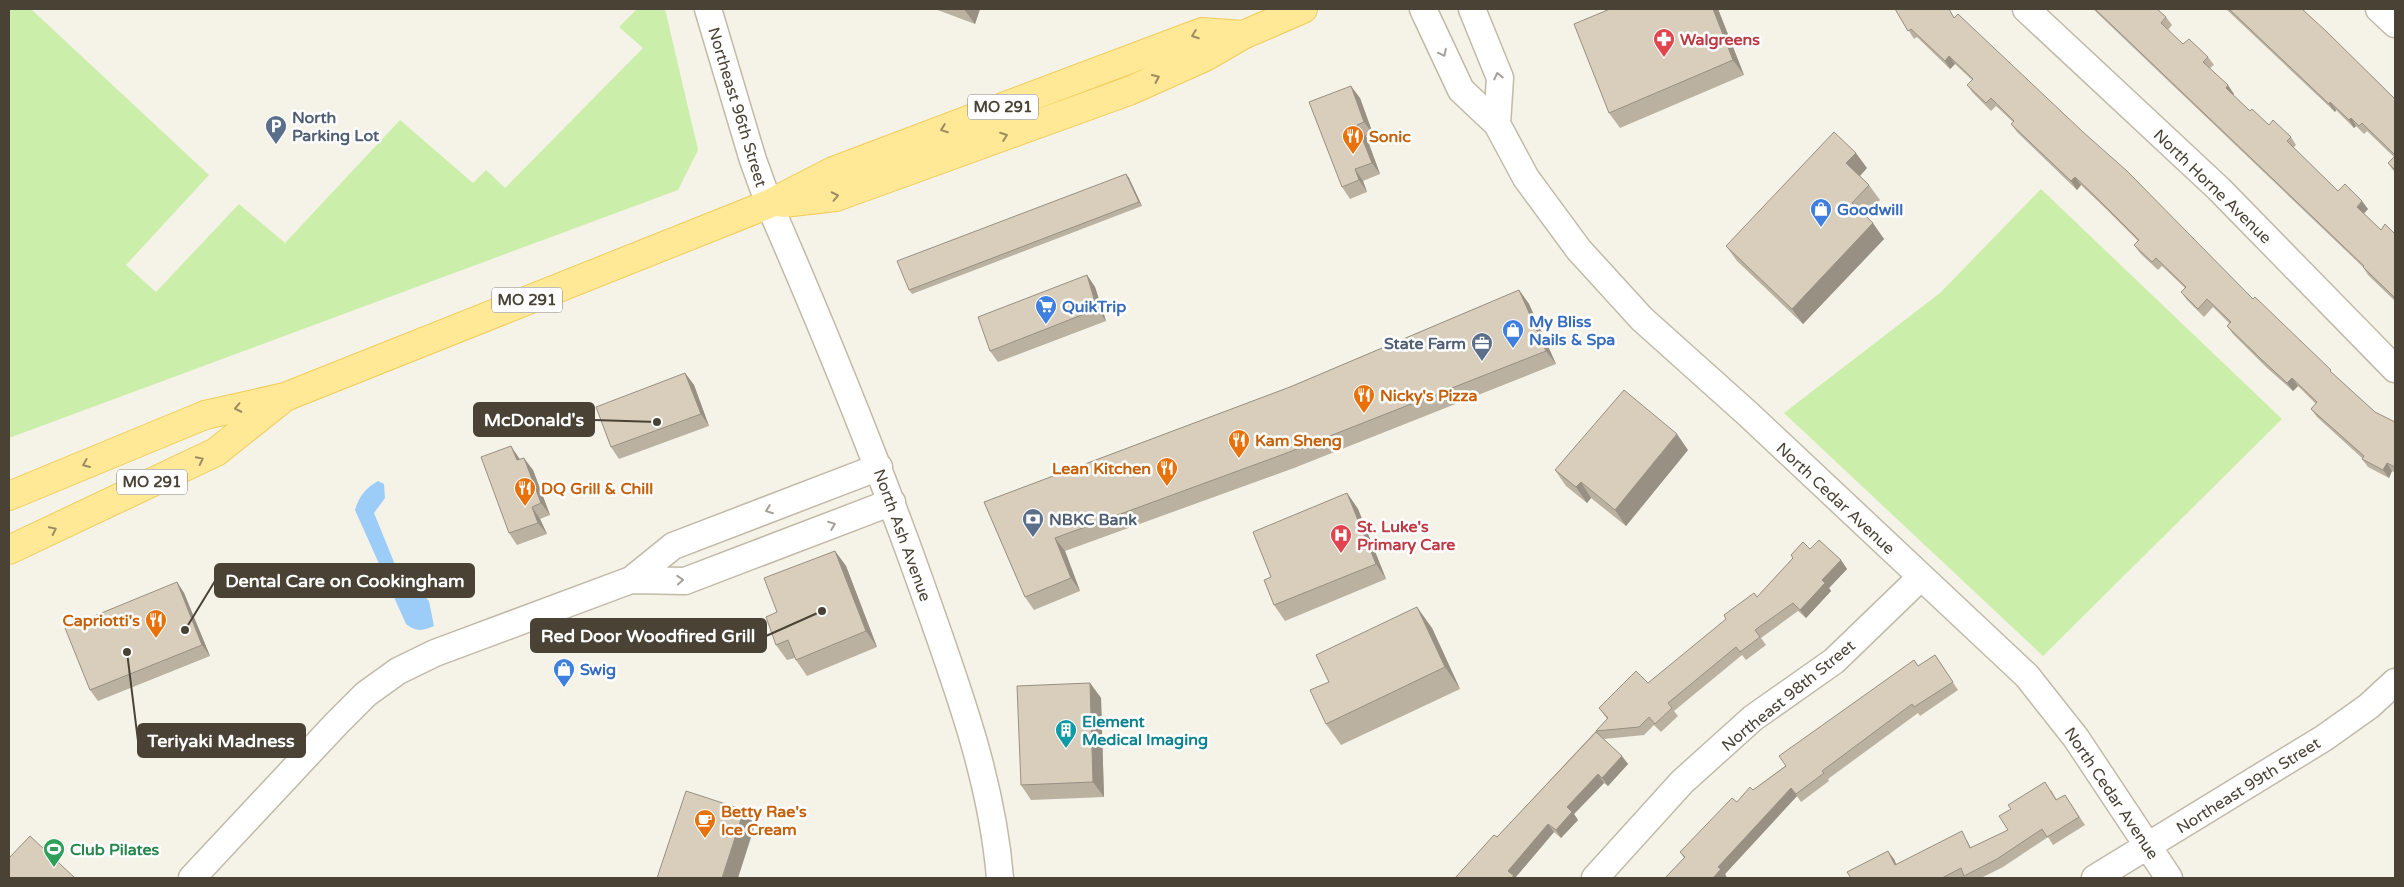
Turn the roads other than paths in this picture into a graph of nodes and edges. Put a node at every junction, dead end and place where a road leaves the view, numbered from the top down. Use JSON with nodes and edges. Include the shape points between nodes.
{"nodes":[{"id":1,"x":708,"y":9,"type":"edge"},
{"id":2,"x":1304,"y":9,"type":"edge"},
{"id":3,"x":1423,"y":9,"type":"edge"},
{"id":4,"x":1472,"y":9,"type":"edge"},
{"id":5,"x":2026,"y":9,"type":"edge"},
{"id":6,"x":2379,"y":9,"type":"edge"},
{"id":7,"x":2395,"y":24,"type":"edge"},
{"id":8,"x":1497,"y":124,"type":"junction"},
{"id":9,"x":769,"y":204,"type":"junction"},
{"id":10,"x":2395,"y":368,"type":"edge"},
{"id":11,"x":285,"y":397,"type":"junction"},
{"id":12,"x":879,"y":467,"type":"junction"},
{"id":13,"x":9,"y":496,"type":"edge"},
{"id":14,"x":892,"y":502,"type":"junction"},
{"id":15,"x":9,"y":550,"type":"edge"},
{"id":16,"x":1920,"y":578,"type":"junction"},
{"id":17,"x":631,"y":580,"type":"junction"},
{"id":18,"x":2395,"y":682,"type":"edge"},
{"id":19,"x":2150,"y":846,"type":"junction"},
{"id":20,"x":192,"y":878,"type":"edge"},
{"id":21,"x":1000,"y":878,"type":"edge"},
{"id":22,"x":1595,"y":878,"type":"edge"},
{"id":23,"x":2095,"y":878,"type":"edge"},
{"id":24,"x":2170,"y":878,"type":"edge"}],
"edges":[{"from":1,"to":9,"type":"street","name":"Northeast 96th Street"},
{"from":2,"to":9,"type":"main road","number":"MO 291","via":[[1128,91],[836,197]]},
{"from":3,"to":8,"type":"street","name":"North Cedar Avenue","one_way":true,"via":[[1461,90]]},
{"from":8,"to":4,"type":"street","one_way":true,"via":[[1500,78]]},
{"from":5,"to":10,"type":"street","name":"North Horne Avenue","via":[[2219,189]]},
{"from":6,"to":7,"type":"street"},
{"from":8,"to":16,"type":"street","name":"North Cedar Avenue","via":[[1526,178],[1579,250],[1642,319],[1748,414]]},
{"from":9,"to":11,"type":"main road","number":"MO 291"},
{"from":9,"to":12,"type":"street","name":"North Ash Avenue"},
{"from":11,"to":13,"type":"main road","number":"MO 291","one_way":true,"via":[[205,415]]},
{"from":15,"to":11,"type":"main road","number":"MO 291","one_way":true,"via":[[216,452]]},
{"from":12,"to":14,"type":"street","name":"North Ash Avenue"},
{"from":12,"to":17,"type":"street","one_way":true,"via":[[673,546]]},
{"from":17,"to":14,"type":"street","one_way":true,"via":[[685,581]]},
{"from":14,"to":21,"type":"street","name":"North Ash Avenue","via":[[971,728],[992,814]]},
{"from":16,"to":19,"type":"street","name":"North Cedar Avenue","via":[[2027,676],[2076,738]]},
{"from":16,"to":22,"type":"street","name":"Northeast 98th Street","via":[[1834,662],[1753,718],[1682,782]]},
{"from":17,"to":20,"type":"street","via":[[442,650],[398,671],[366,694],[336,724]]},
{"from":18,"to":19,"type":"street","name":"Northeast 99th Street","via":[[2369,706],[2324,738]]},
{"from":19,"to":23,"type":"street","name":"Northeast 99th Street"},
{"from":19,"to":24,"type":"street","name":"North Cedar Avenue"}]}
